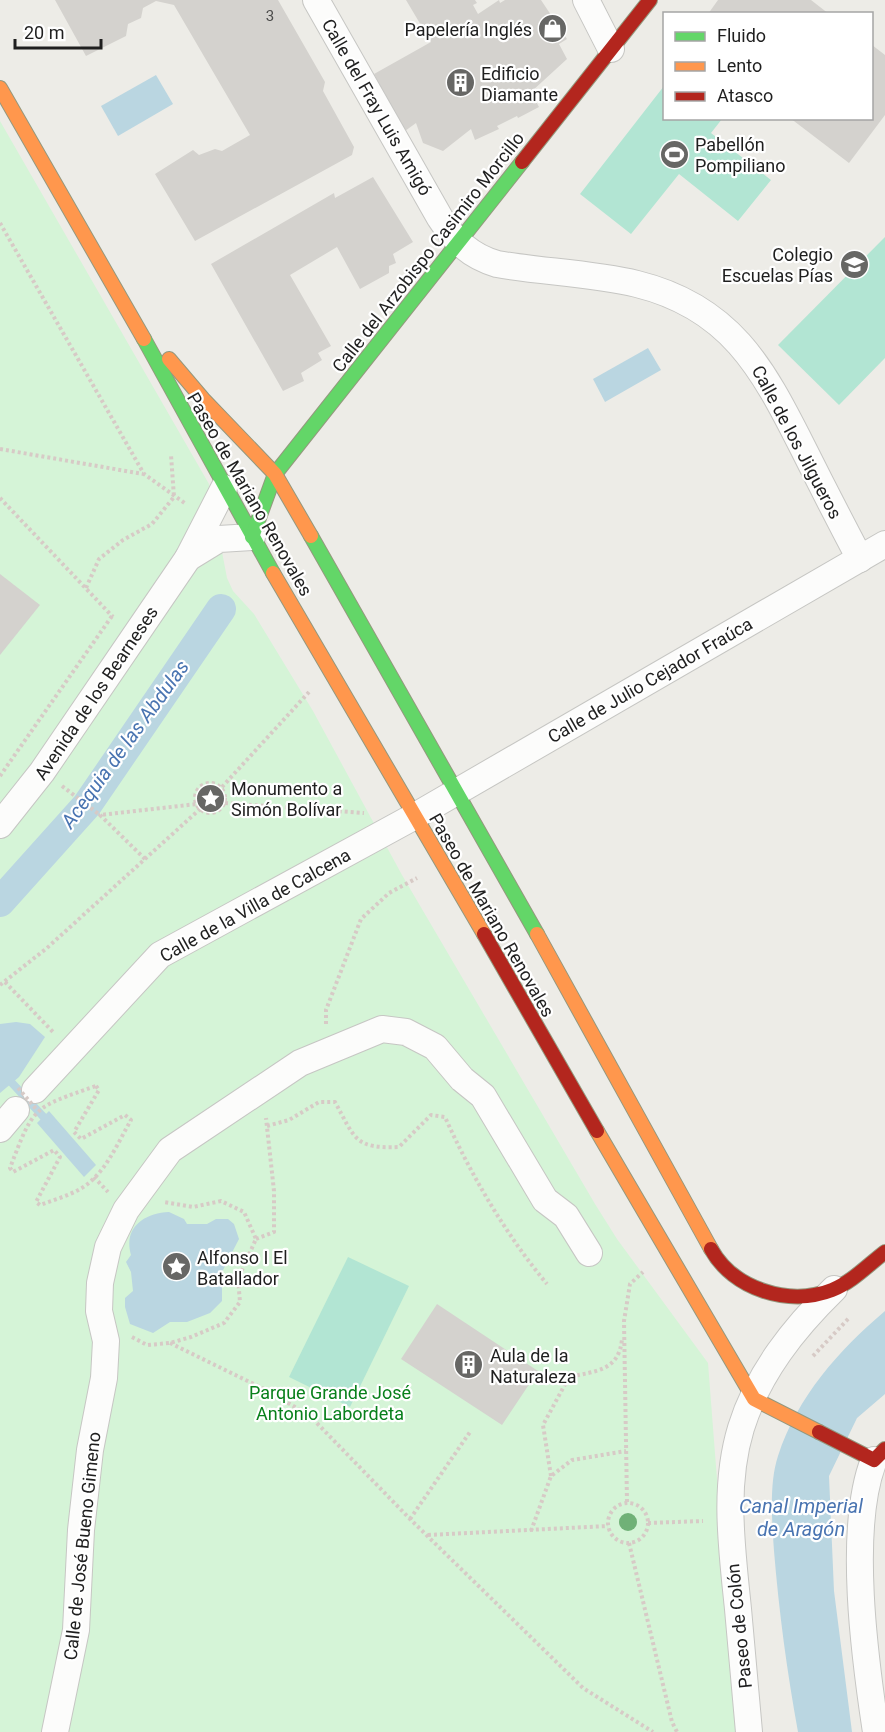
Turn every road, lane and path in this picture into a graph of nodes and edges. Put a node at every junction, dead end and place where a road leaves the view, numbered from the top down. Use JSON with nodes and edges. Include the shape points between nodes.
{"nodes":[{"id":1,"x":316,"y":0,"type":"edge"},
{"id":2,"x":586,"y":0,"type":"edge"},
{"id":3,"x":650,"y":0,"type":"edge"},
{"id":4,"x":611,"y":49,"type":"junction"},
{"id":5,"x":0,"y":88,"type":"edge"},
{"id":6,"x":0,"y":223,"type":"edge"},
{"id":7,"x":458,"y":244,"type":"junction"},
{"id":8,"x":138,"y":328,"type":"junction"},
{"id":9,"x":0,"y":449,"type":"edge"},
{"id":10,"x":144,"y":474,"type":"junction"},
{"id":11,"x":275,"y":474,"type":"junction"},
{"id":12,"x":224,"y":488,"type":"junction"},
{"id":13,"x":0,"y":498,"type":"edge"},
{"id":14,"x":174,"y":498,"type":"junction"},
{"id":15,"x":193,"y":510,"type":"dead end"},
{"id":16,"x":252,"y":537,"type":"junction"},
{"id":17,"x":885,"y":544,"type":"edge"},
{"id":18,"x":188,"y":558,"type":"junction"},
{"id":19,"x":860,"y":559,"type":"junction"},
{"id":20,"x":86,"y":588,"type":"junction"},
{"id":21,"x":330,"y":669,"type":"junction"},
{"id":22,"x":0,"y":776,"type":"edge"},
{"id":23,"x":222,"y":787,"type":"junction"},
{"id":24,"x":458,"y":791,"type":"junction"},
{"id":25,"x":73,"y":794,"type":"dead end"},
{"id":26,"x":10,"y":801,"type":"edge"},
{"id":27,"x":225,"y":803,"type":"junction"},
{"id":28,"x":197,"y":804,"type":"junction"},
{"id":29,"x":201,"y":809,"type":"junction"},
{"id":30,"x":367,"y":813,"type":"dead end"},
{"id":31,"x":100,"y":815,"type":"junction"},
{"id":32,"x":416,"y":816,"type":"junction"},
{"id":33,"x":0,"y":825,"type":"edge"},
{"id":34,"x":145,"y":859,"type":"junction"},
{"id":35,"x":423,"y":875,"type":"dead end"},
{"id":36,"x":5,"y":982,"type":"junction"},
{"id":37,"x":0,"y":985,"type":"edge"},
{"id":38,"x":49,"y":1042,"type":"dead end"},
{"id":39,"x":327,"y":1052,"type":"junction"},
{"id":40,"x":271,"y":1084,"type":"junction"},
{"id":41,"x":26,"y":1105,"type":"edge"},
{"id":42,"x":267,"y":1126,"type":"junction"},
{"id":43,"x":10,"y":1168,"type":"dead end"},
{"id":44,"x":162,"y":1202,"type":"dead end"},
{"id":45,"x":256,"y":1239,"type":"junction"},
{"id":46,"x":885,"y":1252,"type":"edge"},
{"id":47,"x":589,"y":1253,"type":"dead end"},
{"id":48,"x":643,"y":1272,"type":"dead end"},
{"id":49,"x":547,"y":1284,"type":"dead end"},
{"id":50,"x":834,"y":1289,"type":"junction"},
{"id":51,"x":852,"y":1315,"type":"dead end"},
{"id":52,"x":624,"y":1321,"type":"junction"},
{"id":53,"x":124,"y":1332,"type":"dead end"},
{"id":54,"x":170,"y":1343,"type":"junction"},
{"id":55,"x":811,"y":1358,"type":"dead end"},
{"id":56,"x":765,"y":1405,"type":"junction"},
{"id":57,"x":470,"y":1432,"type":"dead end"},
{"id":58,"x":626,"y":1451,"type":"junction"},
{"id":59,"x":870,"y":1453,"type":"edge"},
{"id":60,"x":550,"y":1476,"type":"junction"},
{"id":61,"x":627,"y":1502,"type":"junction"},
{"id":62,"x":410,"y":1519,"type":"junction"},
{"id":63,"x":713,"y":1521,"type":"dead end"},
{"id":64,"x":648,"y":1523,"type":"junction"},
{"id":65,"x":608,"y":1526,"type":"junction"},
{"id":66,"x":531,"y":1532,"type":"junction"},
{"id":67,"x":427,"y":1535,"type":"junction"},
{"id":68,"x":629,"y":1543,"type":"junction"},
{"id":69,"x":55,"y":1732,"type":"edge"},
{"id":70,"x":653,"y":1732,"type":"edge"},
{"id":71,"x":677,"y":1732,"type":"edge"},
{"id":72,"x":749,"y":1732,"type":"edge"},
{"id":73,"x":876,"y":1732,"type":"edge"}],
"edges":[{"from":1,"to":7,"type":"street","name":"Calle del Fray Luis Amigó"},
{"from":2,"to":4,"type":"street"},
{"from":3,"to":4,"type":"main road","name":"Calle del Arzobispo Casimiro Morcillo"},
{"from":4,"to":7,"type":"main road","name":"Calle del Arzobispo Casimiro Morcillo"},
{"from":5,"to":8,"type":"main road","name":"Paseo de Mariano Renovales"},
{"from":6,"to":10,"type":"path"},
{"from":7,"to":11,"type":"main road","name":"Calle del Arzobispo Casimiro Morcillo"},
{"from":7,"to":19,"type":"street","name":"Calle de los Jilgueros","via":[[497,264],[636,284],[680,300],[724,328],[769,382]]},
{"from":8,"to":11,"type":"main road","name":"Paseo de Mariano Renovales"},
{"from":8,"to":12,"type":"main road","name":"Paseo de Mariano Renovales"},
{"from":9,"to":10,"type":"path"},
{"from":10,"to":14,"type":"path"},
{"from":11,"to":16,"type":"main road","name":"Calle del Arzobispo Casimiro Morcillo"},
{"from":11,"to":24,"type":"main road","name":"Paseo de Mariano Renovales"},
{"from":12,"to":16,"type":"main road","name":"Paseo de Mariano Renovales"},
{"from":12,"to":18,"type":"street","name":"Avenida de los Bearneses"},
{"from":13,"to":20,"type":"path"},
{"from":14,"to":15,"type":"path"},
{"from":14,"to":20,"type":"path","via":[[152,524],[99,559]]},
{"from":16,"to":18,"type":"street","name":"Avenida de los Bearneses","via":[[219,539]]},
{"from":16,"to":21,"type":"main road","name":"Paseo de Mariano Renovales"},
{"from":17,"to":19,"type":"street","name":"Calle de Julio Cejador Fraúca"},
{"from":18,"to":26,"type":"street","name":"Avenida de los Bearneses"},
{"from":19,"to":24,"type":"street","name":"Calle de Julio Cejador Fraúca"},
{"from":20,"to":22,"type":"path","via":[[112,616]]},
{"from":21,"to":23,"type":"path"},
{"from":21,"to":32,"type":"main road","name":"Paseo de Mariano Renovales"},
{"from":23,"to":27,"type":"path"},
{"from":23,"to":28,"type":"path","via":[[204,784],[197,790]]},
{"from":24,"to":32,"type":"street","name":"Calle de Julio Cejador Fraúca"},
{"from":24,"to":50,"type":"main road","name":"Paseo de Mariano Renovales","via":[[715,1256],[741,1281],[771,1292],[808,1294]]},
{"from":25,"to":31,"type":"path"},
{"from":26,"to":33,"type":"street","name":"Avenida de los Bearneses"},
{"from":27,"to":29,"type":"path","via":[[214,812]]},
{"from":27,"to":30,"type":"path"},
{"from":28,"to":29,"type":"path"},
{"from":28,"to":31,"type":"path"},
{"from":29,"to":34,"type":"path"},
{"from":31,"to":34,"type":"path"},
{"from":32,"to":41,"type":"street","name":"Calle de la Villa de Calcena","via":[[160,955]]},
{"from":32,"to":56,"type":"main road","name":"Paseo de Mariano Renovales","via":[[662,1245]]},
{"from":34,"to":36,"type":"path"},
{"from":35,"to":39,"type":"path","via":[[389,893],[361,919],[326,1010]]},
{"from":36,"to":37,"type":"path"},
{"from":36,"to":38,"type":"path","via":[[55,1033]]},
{"from":39,"to":40,"type":"street","name":"Calle de José Bueno Gimeno"},
{"from":39,"to":47,"type":"street","name":"Calle de José Bueno Gimeno","via":[[382,1029],[406,1032],[435,1047],[462,1079],[483,1096],[545,1200],[566,1216]]},
{"from":40,"to":42,"type":"path"},
{"from":40,"to":69,"type":"street","name":"Calle de José Bueno Gimeno","via":[[170,1150],[126,1210],[108,1247],[99,1292],[106,1341],[104,1378],[90,1450],[81,1530],[76,1630]]},
{"from":41,"to":43,"type":"path","via":[[96,1086],[99,1090],[74,1132],[81,1139],[125,1115],[131,1120],[94,1177],[81,1188],[40,1205],[36,1202],[60,1157],[54,1150],[14,1172]]},
{"from":42,"to":45,"type":"path","via":[[274,1232]]},
{"from":42,"to":49,"type":"path","via":[[289,1120],[319,1102],[335,1102],[356,1139],[372,1148],[399,1147],[431,1115],[445,1117],[459,1148],[525,1259]]},
{"from":44,"to":45,"type":"path","via":[[193,1207],[221,1201],[244,1212]]},
{"from":45,"to":54,"type":"path","via":[[238,1279],[240,1302],[224,1323]]},
{"from":46,"to":50,"type":"main road","name":"Paseo de Colón"},
{"from":48,"to":52,"type":"path","via":[[630,1284]]},
{"from":50,"to":56,"type":"street","name":"Paseo de Colón","via":[[791,1334]]},
{"from":51,"to":55,"type":"path"},
{"from":52,"to":58,"type":"path"},
{"from":52,"to":60,"type":"path","via":[[621,1351],[608,1368],[569,1377],[543,1425]]},
{"from":53,"to":54,"type":"path","via":[[147,1345]]},
{"from":54,"to":62,"type":"path","via":[[310,1416]]},
{"from":56,"to":59,"type":"main road"},
{"from":56,"to":72,"type":"street","name":"Paseo de Colón","via":[[740,1434],[730,1496]]},
{"from":57,"to":62,"type":"path"},
{"from":58,"to":60,"type":"path","via":[[572,1460]]},
{"from":58,"to":61,"type":"path"},
{"from":59,"to":73,"type":"street","via":[[863,1500],[861,1568]]},
{"from":60,"to":66,"type":"path"},
{"from":61,"to":64,"type":"path","via":[[646,1513]]},
{"from":61,"to":65,"type":"path","via":[[612,1510]]},
{"from":62,"to":67,"type":"path"},
{"from":63,"to":64,"type":"path"},
{"from":64,"to":68,"type":"path","via":[[645,1533]]},
{"from":65,"to":66,"type":"path"},
{"from":65,"to":68,"type":"path","via":[[612,1535]]},
{"from":66,"to":67,"type":"path"},
{"from":67,"to":70,"type":"path","via":[[583,1688]]},
{"from":68,"to":71,"type":"path"}]}
